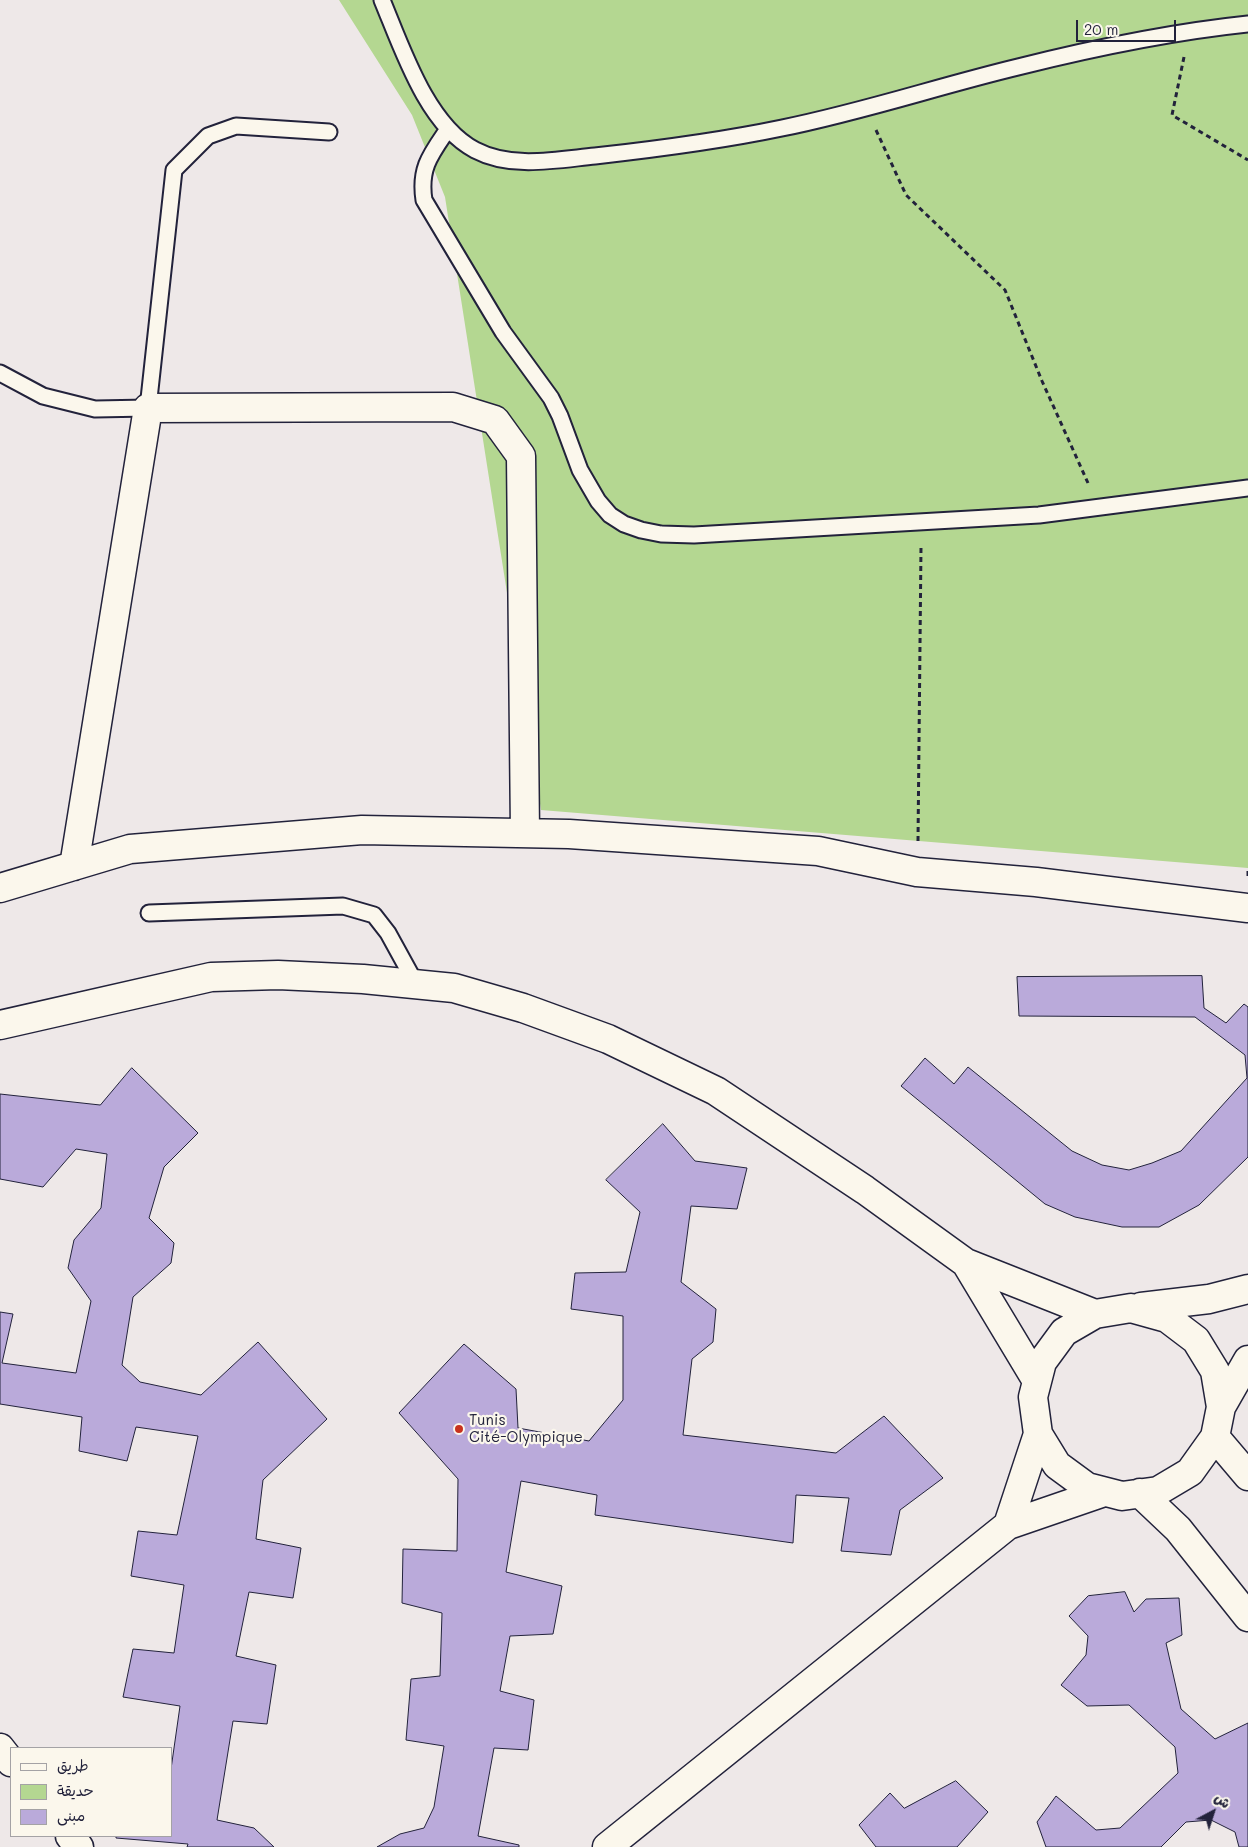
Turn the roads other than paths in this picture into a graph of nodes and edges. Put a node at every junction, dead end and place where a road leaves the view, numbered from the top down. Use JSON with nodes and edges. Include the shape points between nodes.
{"nodes":[{"id":1,"x":382,"y":0,"type":"edge"},
{"id":2,"x":1248,"y":24,"type":"edge"},
{"id":3,"x":448,"y":129,"type":"junction"},
{"id":4,"x":330,"y":132,"type":"dead end"},
{"id":5,"x":0,"y":373,"type":"edge"},
{"id":6,"x":148,"y":408,"type":"junction"},
{"id":7,"x":1248,"y":488,"type":"edge"},
{"id":8,"x":524,"y":833,"type":"junction"},
{"id":9,"x":74,"y":866,"type":"junction"},
{"id":10,"x":0,"y":888,"type":"edge"},
{"id":11,"x":1248,"y":908,"type":"edge"},
{"id":12,"x":149,"y":913,"type":"dead end"},
{"id":13,"x":416,"y":984,"type":"junction"},
{"id":14,"x":0,"y":1025,"type":"edge"},
{"id":15,"x":966,"y":1263,"type":"junction"},
{"id":16,"x":1248,"y":1289,"type":"edge"},
{"id":17,"x":1131,"y":1308,"type":"junction"},
{"id":18,"x":1095,"y":1314,"type":"junction"},
{"id":19,"x":1248,"y":1360,"type":"edge"},
{"id":20,"x":1037,"y":1381,"type":"junction"},
{"id":21,"x":1221,"y":1407,"type":"junction"},
{"id":22,"x":1038,"y":1434,"type":"junction"},
{"id":23,"x":1215,"y":1437,"type":"junction"},
{"id":24,"x":1248,"y":1476,"type":"edge"},
{"id":25,"x":1104,"y":1492,"type":"junction"},
{"id":26,"x":1140,"y":1493,"type":"junction"},
{"id":27,"x":1008,"y":1525,"type":"junction"},
{"id":28,"x":1248,"y":1616,"type":"edge"},
{"id":29,"x":0,"y":1748,"type":"edge"},
{"id":30,"x":10,"y":1761,"type":"edge"},
{"id":31,"x":71,"y":1837,"type":"edge"},
{"id":32,"x":79,"y":1847,"type":"edge"},
{"id":33,"x":607,"y":1847,"type":"edge"}],
"edges":[{"from":1,"to":3,"type":"lane","via":[[434,113]]},
{"from":2,"to":3,"type":"lane","via":[[1189,32],[1020,66],[784,128],[706,142],[519,162],[493,159],[460,141]]},
{"from":3,"to":7,"type":"lane","via":[[425,166],[422,178],[424,200],[503,332],[551,398],[589,489],[610,515],[624,524],[661,534],[686,534],[921,522],[1039,515]]},
{"from":4,"to":6,"type":"lane","via":[[236,126],[208,136],[174,170]]},
{"from":5,"to":6,"type":"lane","via":[[42,396],[94,409]]},
{"from":6,"to":8,"type":"street","via":[[453,407],[495,420],[521,456]]},
{"from":6,"to":9,"type":"street"},
{"from":8,"to":9,"type":"street","via":[[362,830],[130,849]]},
{"from":8,"to":11,"type":"street","via":[[818,851],[918,872],[1036,882]]},
{"from":9,"to":10,"type":"street"},
{"from":12,"to":13,"type":"lane","via":[[343,906],[374,915],[388,933]]},
{"from":13,"to":14,"type":"street","via":[[278,975],[211,977]]},
{"from":13,"to":15,"type":"street","via":[[454,988],[523,1008],[608,1040],[716,1092],[865,1190]]},
{"from":15,"to":18,"type":"street"},
{"from":15,"to":20,"type":"street"},
{"from":16,"to":17,"type":"street","via":[[1209,1299]]},
{"from":17,"to":18,"type":"street"},
{"from":17,"to":21,"type":"street","via":[[1167,1318],[1196,1340],[1215,1371]]},
{"from":18,"to":20,"type":"street","via":[[1064,1332],[1042,1362]]},
{"from":19,"to":21,"type":"street"},
{"from":20,"to":22,"type":"street","via":[[1033,1397]]},
{"from":21,"to":23,"type":"street"},
{"from":22,"to":25,"type":"street","via":[[1057,1465],[1087,1487]]},
{"from":22,"to":27,"type":"street"},
{"from":23,"to":24,"type":"street"},
{"from":23,"to":26,"type":"street","via":[[1190,1472],[1158,1491]]},
{"from":25,"to":26,"type":"street","via":[[1122,1496]]},
{"from":25,"to":27,"type":"street"},
{"from":26,"to":28,"type":"street","via":[[1178,1529]]},
{"from":27,"to":33,"type":"street"},
{"from":29,"to":30,"type":"street"},
{"from":31,"to":32,"type":"street"}]}
